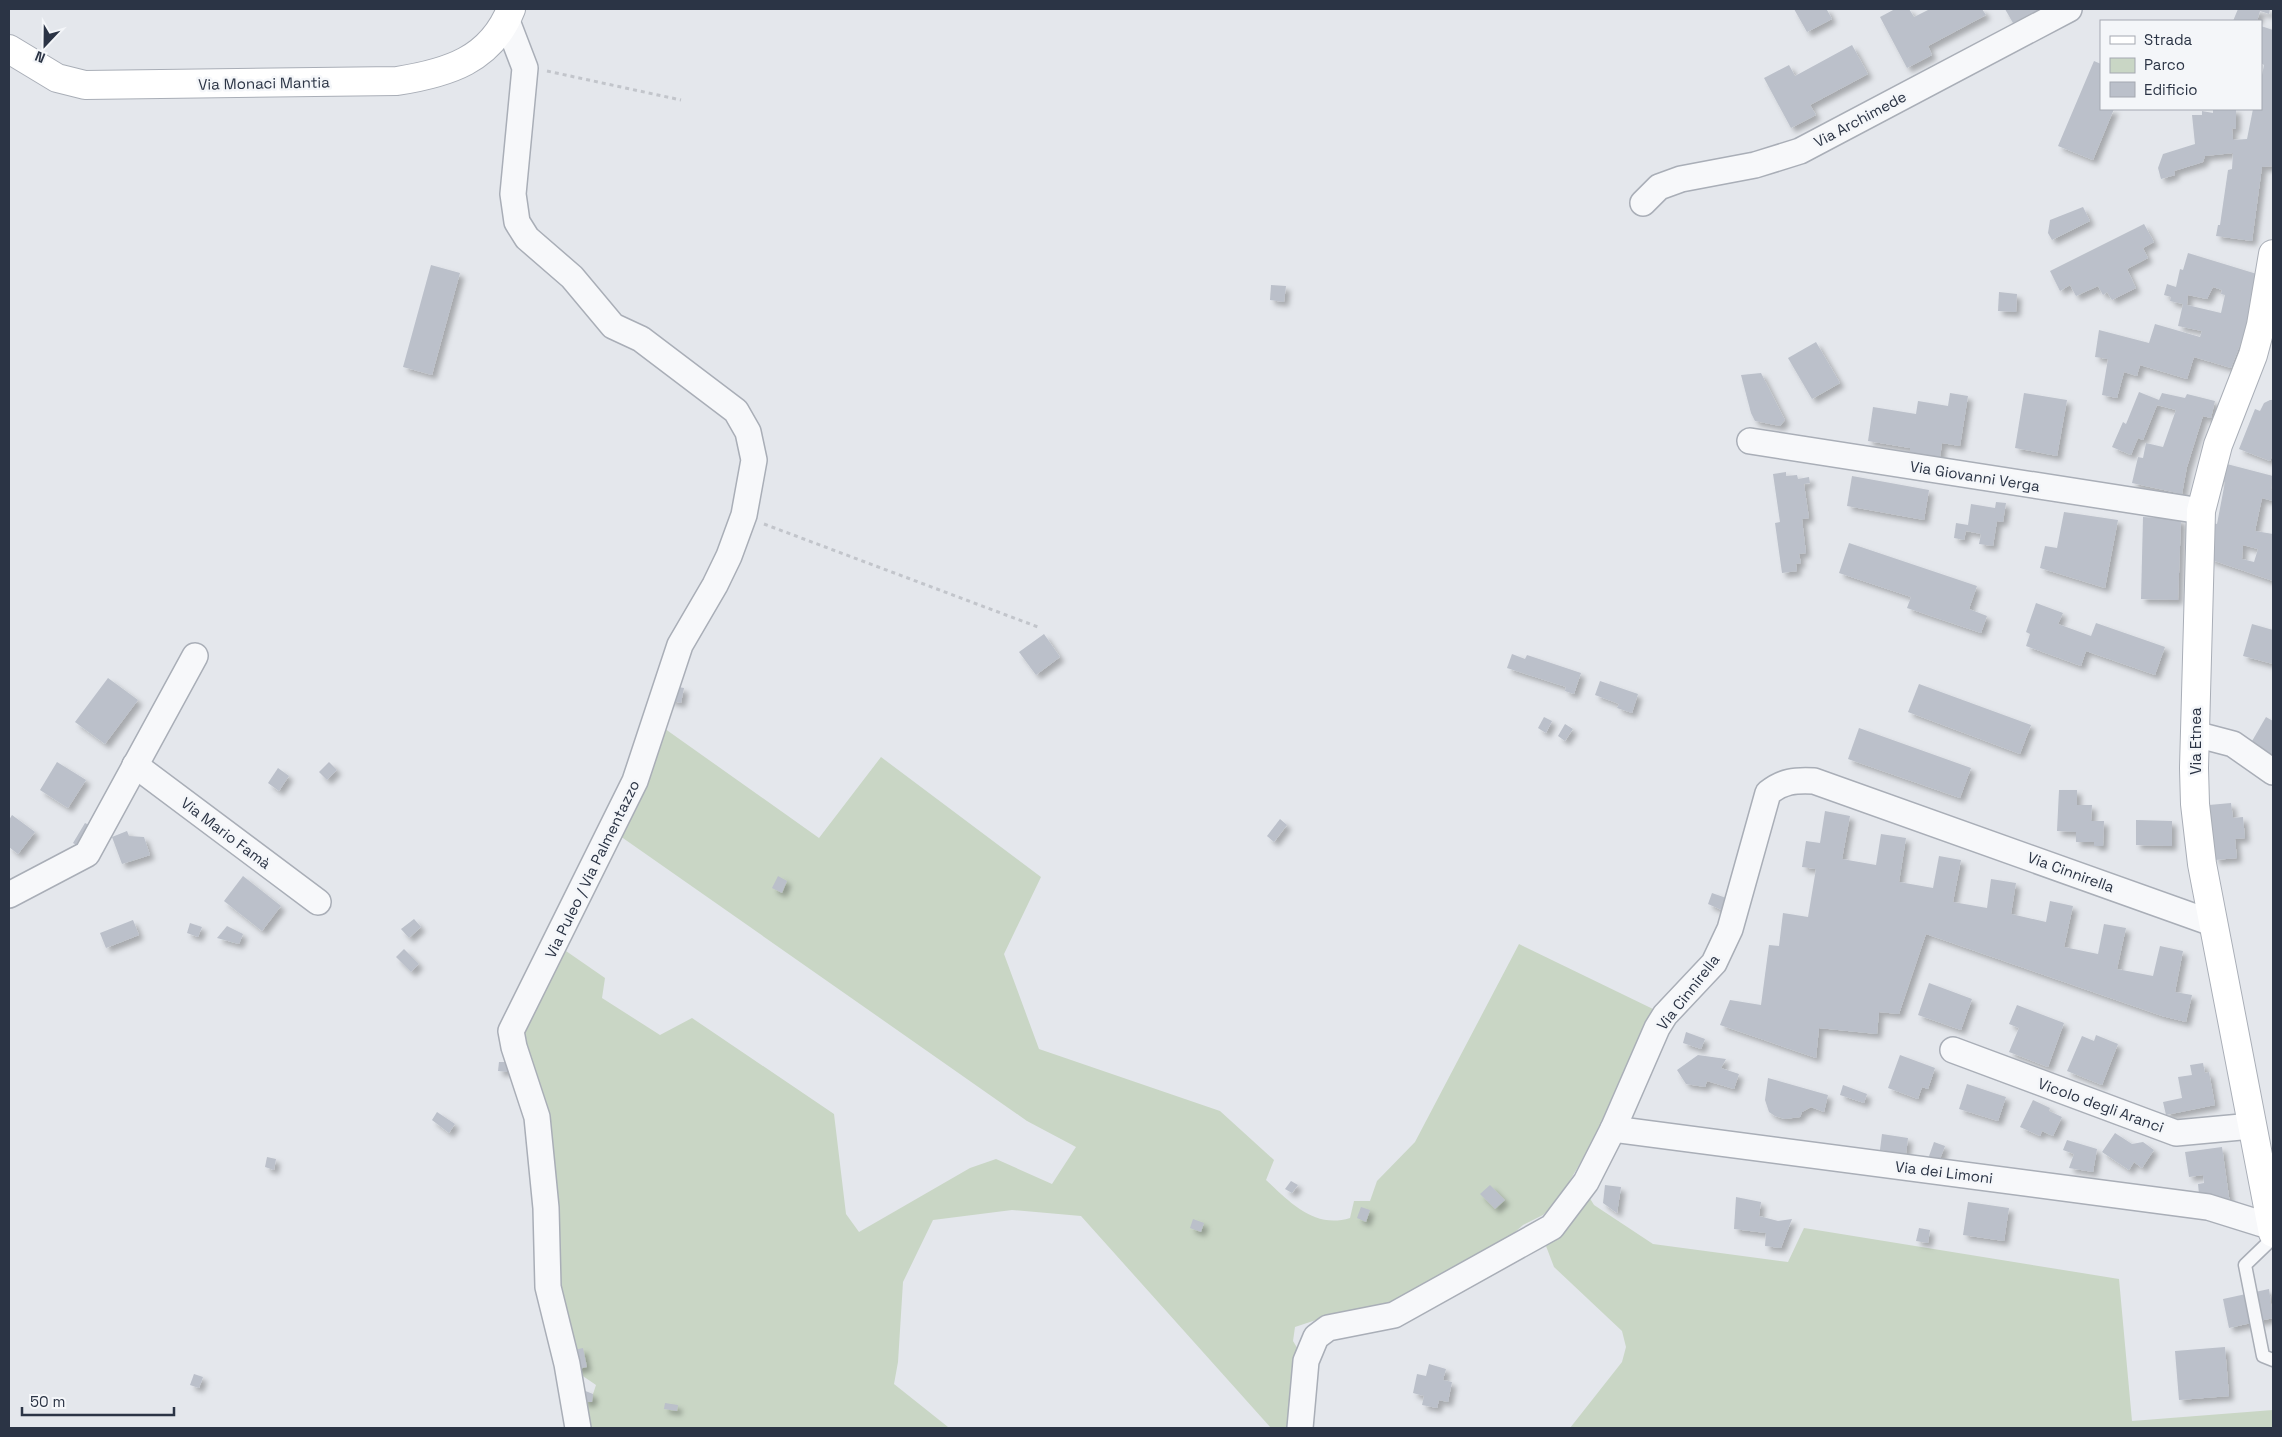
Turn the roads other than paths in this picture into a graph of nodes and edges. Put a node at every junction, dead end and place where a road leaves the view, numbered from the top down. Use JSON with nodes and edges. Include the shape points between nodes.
{"nodes":[{"id":1,"x":2070,"y":9,"type":"edge"},
{"id":2,"x":509,"y":15,"type":"edge"},
{"id":3,"x":9,"y":49,"type":"edge"},
{"id":4,"x":1644,"y":203,"type":"dead end"},
{"id":5,"x":2273,"y":254,"type":"edge"},
{"id":6,"x":1750,"y":441,"type":"dead end"},
{"id":7,"x":2201,"y":511,"type":"junction"},
{"id":8,"x":195,"y":656,"type":"dead end"},
{"id":9,"x":2195,"y":734,"type":"junction"},
{"id":10,"x":135,"y":765,"type":"junction"},
{"id":11,"x":2273,"y":772,"type":"edge"},
{"id":12,"x":9,"y":895,"type":"edge"},
{"id":13,"x":318,"y":902,"type":"dead end"},
{"id":14,"x":2212,"y":922,"type":"junction"},
{"id":15,"x":1953,"y":1050,"type":"dead end"},
{"id":16,"x":2252,"y":1126,"type":"junction"},
{"id":17,"x":1613,"y":1129,"type":"junction"},
{"id":18,"x":2273,"y":1232,"type":"edge"},
{"id":19,"x":2273,"y":1360,"type":"edge"},
{"id":20,"x":578,"y":1428,"type":"edge"},
{"id":21,"x":1300,"y":1428,"type":"edge"}],
"edges":[{"from":1,"to":4,"type":"street","name":"Via Archimede","via":[[1800,152],[1755,165],[1682,179],[1659,187]]},
{"from":2,"to":3,"type":"main road","name":"Via Monaci Mantia","via":[[491,43],[470,59],[445,72],[398,81],[85,85],[57,78]]},
{"from":2,"to":20,"type":"street","name":"Via Puleo / Via Palmentazzo","via":[[532,68],[514,194],[517,222],[528,238],[572,277],[613,326],[641,339],[736,411],[748,432],[754,460],[751,518],[680,645],[622,811],[512,1031],[537,1117],[546,1208],[548,1287]]},
{"from":5,"to":7,"type":"main road","name":"Via Etnea","via":[[2253,354],[2218,445]]},
{"from":6,"to":7,"type":"street","name":"Via Giovanni Verga"},
{"from":7,"to":9,"type":"main road","name":"Via Etnea"},
{"from":8,"to":10,"type":"street"},
{"from":9,"to":11,"type":"street","via":[[2232,744]]},
{"from":9,"to":14,"type":"main road","name":"Via Etnea","via":[[2195,804]]},
{"from":10,"to":12,"type":"street","via":[[87,854]]},
{"from":10,"to":13,"type":"street","name":"Via Mario Famà"},
{"from":14,"to":16,"type":"main road","name":"Via Etnea"},
{"from":14,"to":17,"type":"street","name":"Via Cinnirella","via":[[1814,781],[1793,780],[1778,785],[1768,793],[1730,929],[1714,964],[1665,1015]]},
{"from":15,"to":16,"type":"street","name":"Vicolo degli Aranci","via":[[2176,1133]]},
{"from":16,"to":18,"type":"main road","name":"Via Etnea"},
{"from":17,"to":18,"type":"street","name":"Via dei Limoni","via":[[2208,1207]]},
{"from":17,"to":21,"type":"street","name":"Via Cinnirella","via":[[1586,1182],[1552,1226],[1394,1316],[1328,1328],[1316,1337],[1306,1361]]},
{"from":18,"to":19,"type":"lane","via":[[2245,1265],[2263,1356]]}]}
